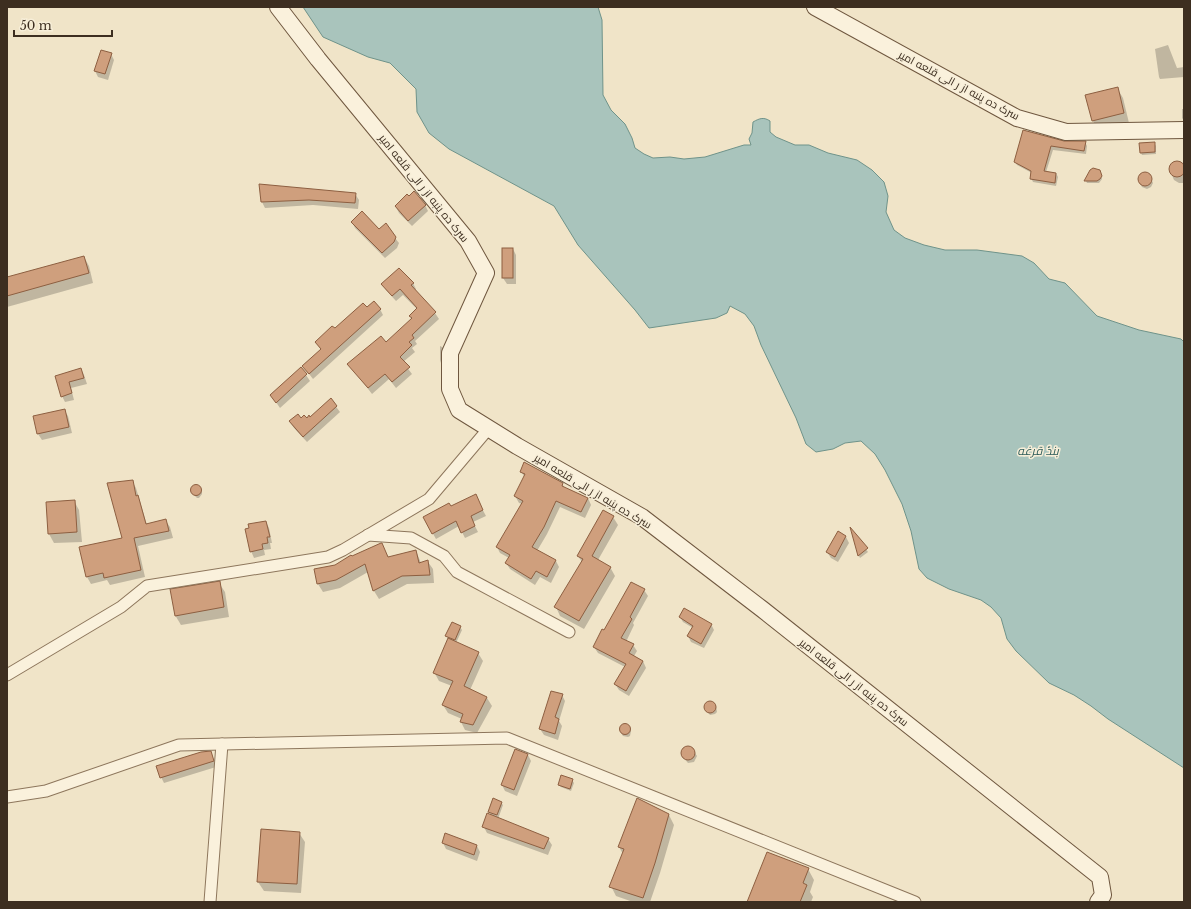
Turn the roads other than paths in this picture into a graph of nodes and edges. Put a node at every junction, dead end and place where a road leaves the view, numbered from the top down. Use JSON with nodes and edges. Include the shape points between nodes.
{"nodes":[{"id":1,"x":278,"y":7,"type":"edge"},
{"id":2,"x":815,"y":7,"type":"edge"},
{"id":3,"x":1184,"y":130,"type":"edge"},
{"id":4,"x":489,"y":428,"type":"junction"},
{"id":5,"x":368,"y":535,"type":"junction"},
{"id":6,"x":569,"y":632,"type":"dead end"},
{"id":7,"x":7,"y":675,"type":"edge"},
{"id":8,"x":222,"y":744,"type":"junction"},
{"id":9,"x":7,"y":797,"type":"edge"},
{"id":10,"x":210,"y":902,"type":"edge"},
{"id":11,"x":915,"y":902,"type":"edge"},
{"id":12,"x":1098,"y":902,"type":"edge"}],
"edges":[{"from":1,"to":4,"type":"street","name":"سرک ده پنبه از ر الی قلعه امیر","via":[[468,241],[486,273],[450,353],[450,389],[459,410]]},
{"from":2,"to":3,"type":"street","name":"سرک ده پنبه از ر الی قلعه امیر","via":[[1017,118],[1066,132]]},
{"from":4,"to":5,"type":"street","via":[[429,499]]},
{"from":4,"to":12,"type":"street","name":"سرک ده پنبه از ر الی قلعه امیر","via":[[642,517],[762,609],[1100,877],[1103,895]]},
{"from":5,"to":6,"type":"street","via":[[411,538],[444,556],[457,572]]},
{"from":5,"to":7,"type":"street","via":[[328,557],[146,586],[121,607]]},
{"from":8,"to":9,"type":"street","via":[[179,745],[46,790]]},
{"from":8,"to":10,"type":"street"},
{"from":8,"to":11,"type":"street","via":[[507,738]]}]}
